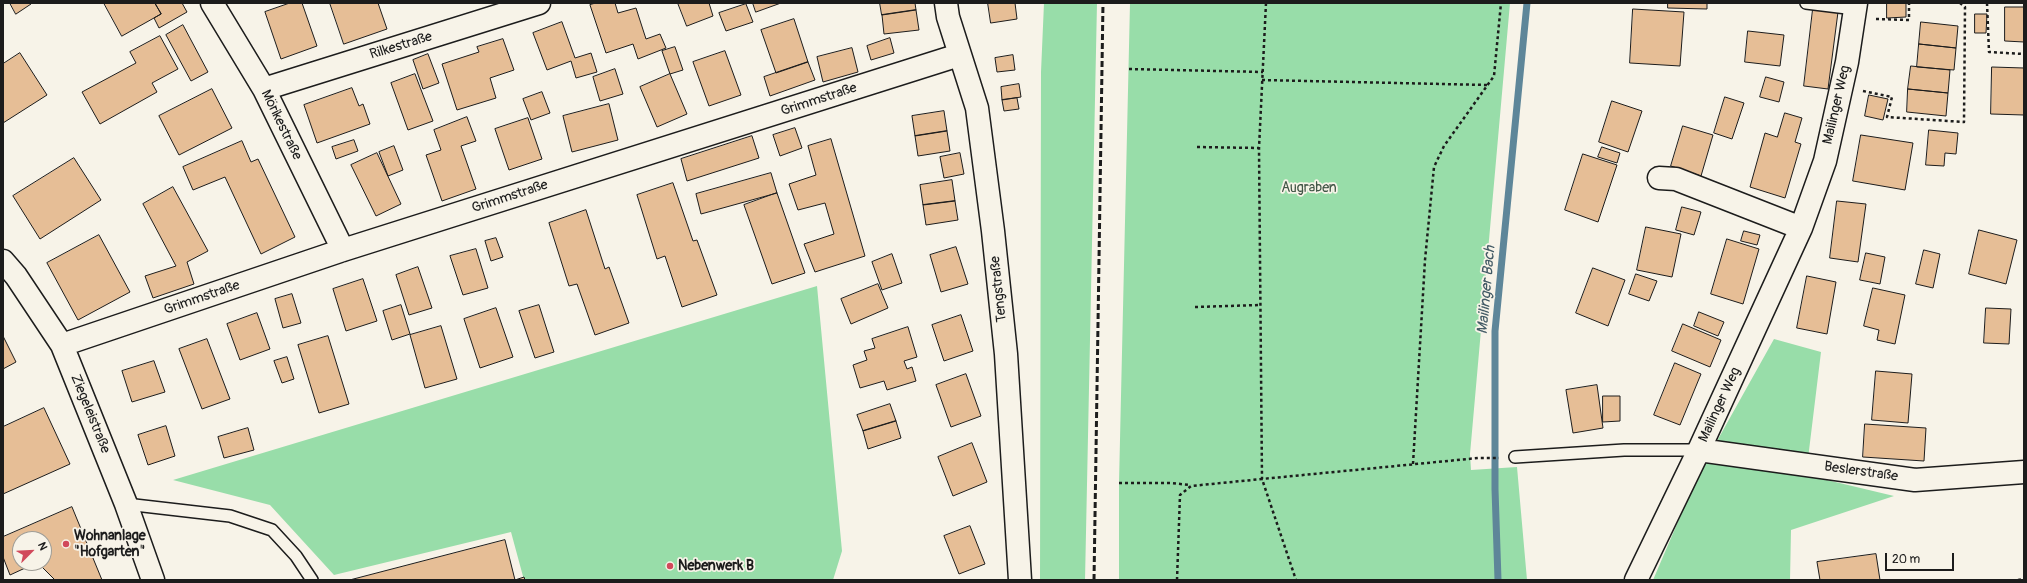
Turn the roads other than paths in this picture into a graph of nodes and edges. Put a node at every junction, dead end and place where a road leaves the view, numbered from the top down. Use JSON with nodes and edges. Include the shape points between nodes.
{"nodes":[{"id":1,"x":212,"y":3,"type":"edge"},
{"id":2,"x":539,"y":3,"type":"edge"},
{"id":3,"x":946,"y":3,"type":"edge"},
{"id":4,"x":1806,"y":3,"type":"edge"},
{"id":5,"x":1855,"y":10,"type":"edge"},
{"id":6,"x":959,"y":55,"type":"junction"},
{"id":7,"x":264,"y":89,"type":"junction"},
{"id":8,"x":1660,"y":178,"type":"dead end"},
{"id":9,"x":1801,"y":228,"type":"junction"},
{"id":10,"x":343,"y":250,"type":"junction"},
{"id":11,"x":3,"y":261,"type":"edge"},
{"id":12,"x":62,"y":345,"type":"junction"},
{"id":13,"x":1699,"y":450,"type":"junction"},
{"id":14,"x":1516,"y":457,"type":"dead end"},
{"id":15,"x":2024,"y":472,"type":"edge"},
{"id":16,"x":126,"y":504,"type":"junction"},
{"id":17,"x":154,"y":580,"type":"edge"},
{"id":18,"x":312,"y":580,"type":"edge"},
{"id":19,"x":1020,"y":580,"type":"edge"},
{"id":20,"x":1636,"y":580,"type":"edge"}],
"edges":[{"from":1,"to":7,"type":"street","name":"Mörikestraße"},
{"from":2,"to":7,"type":"street","name":"Rilkestraße"},
{"from":3,"to":6,"type":"street","name":"Tengstraße"},
{"from":4,"to":5,"type":"lane"},
{"from":5,"to":9,"type":"street","name":"Mailinger Weg","via":[[1824,161]]},
{"from":6,"to":10,"type":"street","name":"Grimmstraße"},
{"from":6,"to":19,"type":"street","name":"Tengstraße","via":[[977,108],[994,239],[1006,354]]},
{"from":7,"to":10,"type":"street","name":"Mörikestraße"},
{"from":8,"to":9,"type":"street","via":[[1676,180]]},
{"from":9,"to":13,"type":"street","name":"Mailinger Weg"},
{"from":10,"to":12,"type":"street","name":"Grimmstraße"},
{"from":11,"to":12,"type":"street","name":"Ziegeleistraße","via":[[16,276]]},
{"from":12,"to":16,"type":"street","name":"Ziegeleistraße"},
{"from":13,"to":14,"type":"lane","via":[[1624,450]]},
{"from":13,"to":15,"type":"street","name":"Beslerstraße","via":[[1915,480]]},
{"from":13,"to":20,"type":"street","name":"Mailinger Weg"},
{"from":16,"to":17,"type":"street","name":"Ziegeleistraße"},
{"from":16,"to":18,"type":"lane","via":[[230,516],[272,530],[296,556]]}]}
